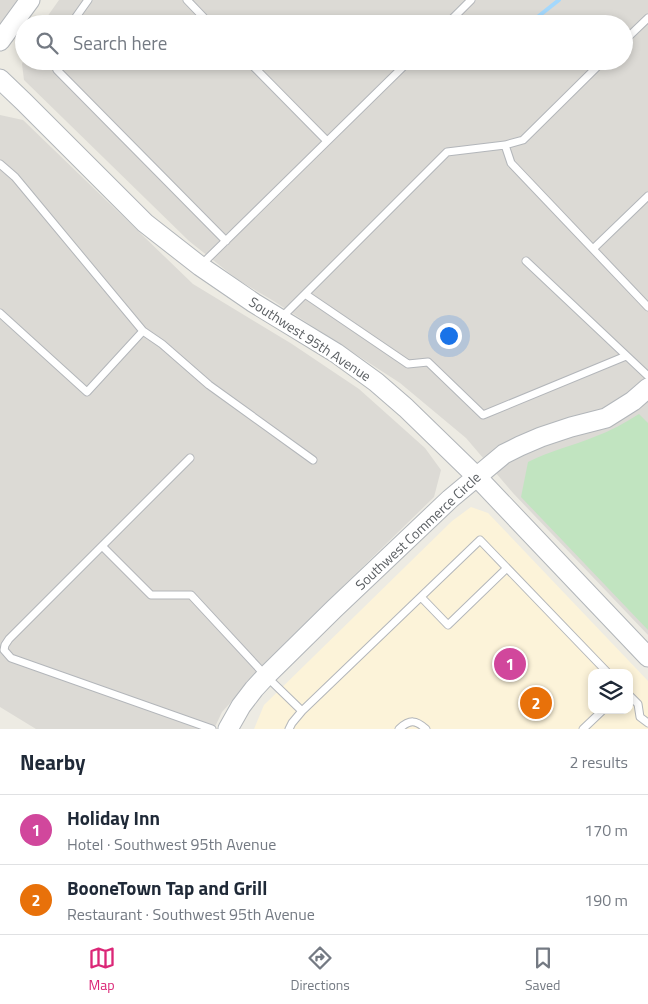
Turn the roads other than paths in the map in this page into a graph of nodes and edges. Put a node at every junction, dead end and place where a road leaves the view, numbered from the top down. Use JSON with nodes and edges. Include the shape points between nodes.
{"nodes":[{"id":1,"x":30,"y":0,"type":"edge"},
{"id":2,"x":88,"y":0,"type":"edge"},
{"id":3,"x":186,"y":0,"type":"edge"},
{"id":4,"x":467,"y":1,"type":"edge"},
{"id":5,"x":19,"y":15,"type":"edge"},
{"id":6,"x":77,"y":15,"type":"edge"},
{"id":7,"x":201,"y":15,"type":"edge"},
{"id":8,"x":455,"y":15,"type":"edge"},
{"id":9,"x":648,"y":18,"type":"edge"},
{"id":10,"x":15,"y":20,"type":"edge"},
{"id":11,"x":633,"y":32,"type":"edge"},
{"id":12,"x":0,"y":41,"type":"edge"},
{"id":13,"x":57,"y":70,"type":"edge"},
{"id":14,"x":257,"y":70,"type":"edge"},
{"id":15,"x":400,"y":70,"type":"edge"},
{"id":16,"x":595,"y":70,"type":"edge"},
{"id":17,"x":0,"y":79,"type":"edge"},
{"id":18,"x":327,"y":141,"type":"junction"},
{"id":19,"x":505,"y":145,"type":"junction"},
{"id":20,"x":0,"y":164,"type":"edge"},
{"id":21,"x":648,"y":196,"type":"edge"},
{"id":22,"x":226,"y":240,"type":"junction"},
{"id":23,"x":593,"y":249,"type":"junction"},
{"id":24,"x":526,"y":260,"type":"dead end"},
{"id":25,"x":200,"y":266,"type":"junction"},
{"id":26,"x":305,"y":294,"type":"junction"},
{"id":27,"x":648,"y":307,"type":"edge"},
{"id":28,"x":0,"y":313,"type":"edge"},
{"id":29,"x":280,"y":319,"type":"junction"},
{"id":30,"x":142,"y":331,"type":"junction"},
{"id":31,"x":626,"y":356,"type":"junction"},
{"id":32,"x":648,"y":376,"type":"edge"},
{"id":33,"x":648,"y":388,"type":"edge"},
{"id":34,"x":190,"y":458,"type":"dead end"},
{"id":35,"x":314,"y":460,"type":"dead end"},
{"id":36,"x":477,"y":477,"type":"junction"},
{"id":37,"x":102,"y":546,"type":"junction"},
{"id":38,"x":507,"y":568,"type":"junction"},
{"id":39,"x":421,"y":597,"type":"junction"},
{"id":40,"x":648,"y":657,"type":"edge"},
{"id":41,"x":604,"y":669,"type":"edge"},
{"id":42,"x":266,"y":676,"type":"junction"},
{"id":43,"x":633,"y":699,"type":"edge"},
{"id":44,"x":302,"y":711,"type":"junction"},
{"id":45,"x":599,"y":714,"type":"edge"},
{"id":46,"x":648,"y":724,"type":"edge"},
{"id":47,"x":212,"y":729,"type":"edge"},
{"id":48,"x":228,"y":729,"type":"edge"},
{"id":49,"x":289,"y":729,"type":"edge"},
{"id":50,"x":399,"y":729,"type":"edge"},
{"id":51,"x":426,"y":729,"type":"edge"},
{"id":52,"x":583,"y":729,"type":"edge"}],
"edges":[{"from":1,"to":5,"type":"main road"},
{"from":2,"to":6,"type":"lane"},
{"from":3,"to":7,"type":"lane"},
{"from":4,"to":8,"type":"lane"},
{"from":9,"to":11,"type":"lane"},
{"from":10,"to":12,"type":"main road"},
{"from":13,"to":22,"type":"lane"},
{"from":14,"to":18,"type":"lane"},
{"from":15,"to":18,"type":"lane"},
{"from":16,"to":19,"type":"lane","via":[[524,140]]},
{"from":17,"to":25,"type":"main road","name":"Southwest 95th Avenue","via":[[145,223]]},
{"from":18,"to":22,"type":"lane"},
{"from":19,"to":23,"type":"lane","via":[[511,163]]},
{"from":19,"to":26,"type":"lane","via":[[447,152]]},
{"from":20,"to":30,"type":"lane","via":[[15,177]]},
{"from":21,"to":23,"type":"lane"},
{"from":22,"to":25,"type":"lane"},
{"from":23,"to":27,"type":"lane"},
{"from":24,"to":31,"type":"lane"},
{"from":25,"to":29,"type":"main road","name":"Southwest 95th Avenue"},
{"from":26,"to":29,"type":"lane"},
{"from":26,"to":31,"type":"lane","via":[[408,364],[428,362],[483,415]]},
{"from":28,"to":30,"type":"lane","via":[[87,392]]},
{"from":29,"to":36,"type":"main road","name":"Southwest 95th Avenue","via":[[376,382]]},
{"from":30,"to":35,"type":"lane","via":[[209,385]]},
{"from":31,"to":32,"type":"lane"},
{"from":33,"to":36,"type":"main road","name":"Southwest Commerce Circle","via":[[633,402],[606,418],[541,437],[504,454]]},
{"from":34,"to":37,"type":"lane"},
{"from":36,"to":40,"type":"main road","name":"Southwest 95th Avenue"},
{"from":36,"to":42,"type":"main road","name":"Southwest Commerce Circle","via":[[450,499]]},
{"from":37,"to":42,"type":"lane","via":[[151,595],[191,595]]},
{"from":37,"to":47,"type":"lane","via":[[9,639],[4,650],[11,658]]},
{"from":38,"to":39,"type":"lane","via":[[448,625]]},
{"from":38,"to":39,"type":"lane","via":[[480,540]]},
{"from":38,"to":41,"type":"lane"},
{"from":39,"to":44,"type":"lane"},
{"from":42,"to":44,"type":"lane"},
{"from":42,"to":48,"type":"main road","name":"Southwest Commerce Circle","via":[[241,706]]},
{"from":43,"to":46,"type":"lane","via":[[638,704],[640,717]]},
{"from":44,"to":49,"type":"lane"},
{"from":45,"to":52,"type":"lane"},
{"from":50,"to":51,"type":"lane","via":[[412,721]]}]}
